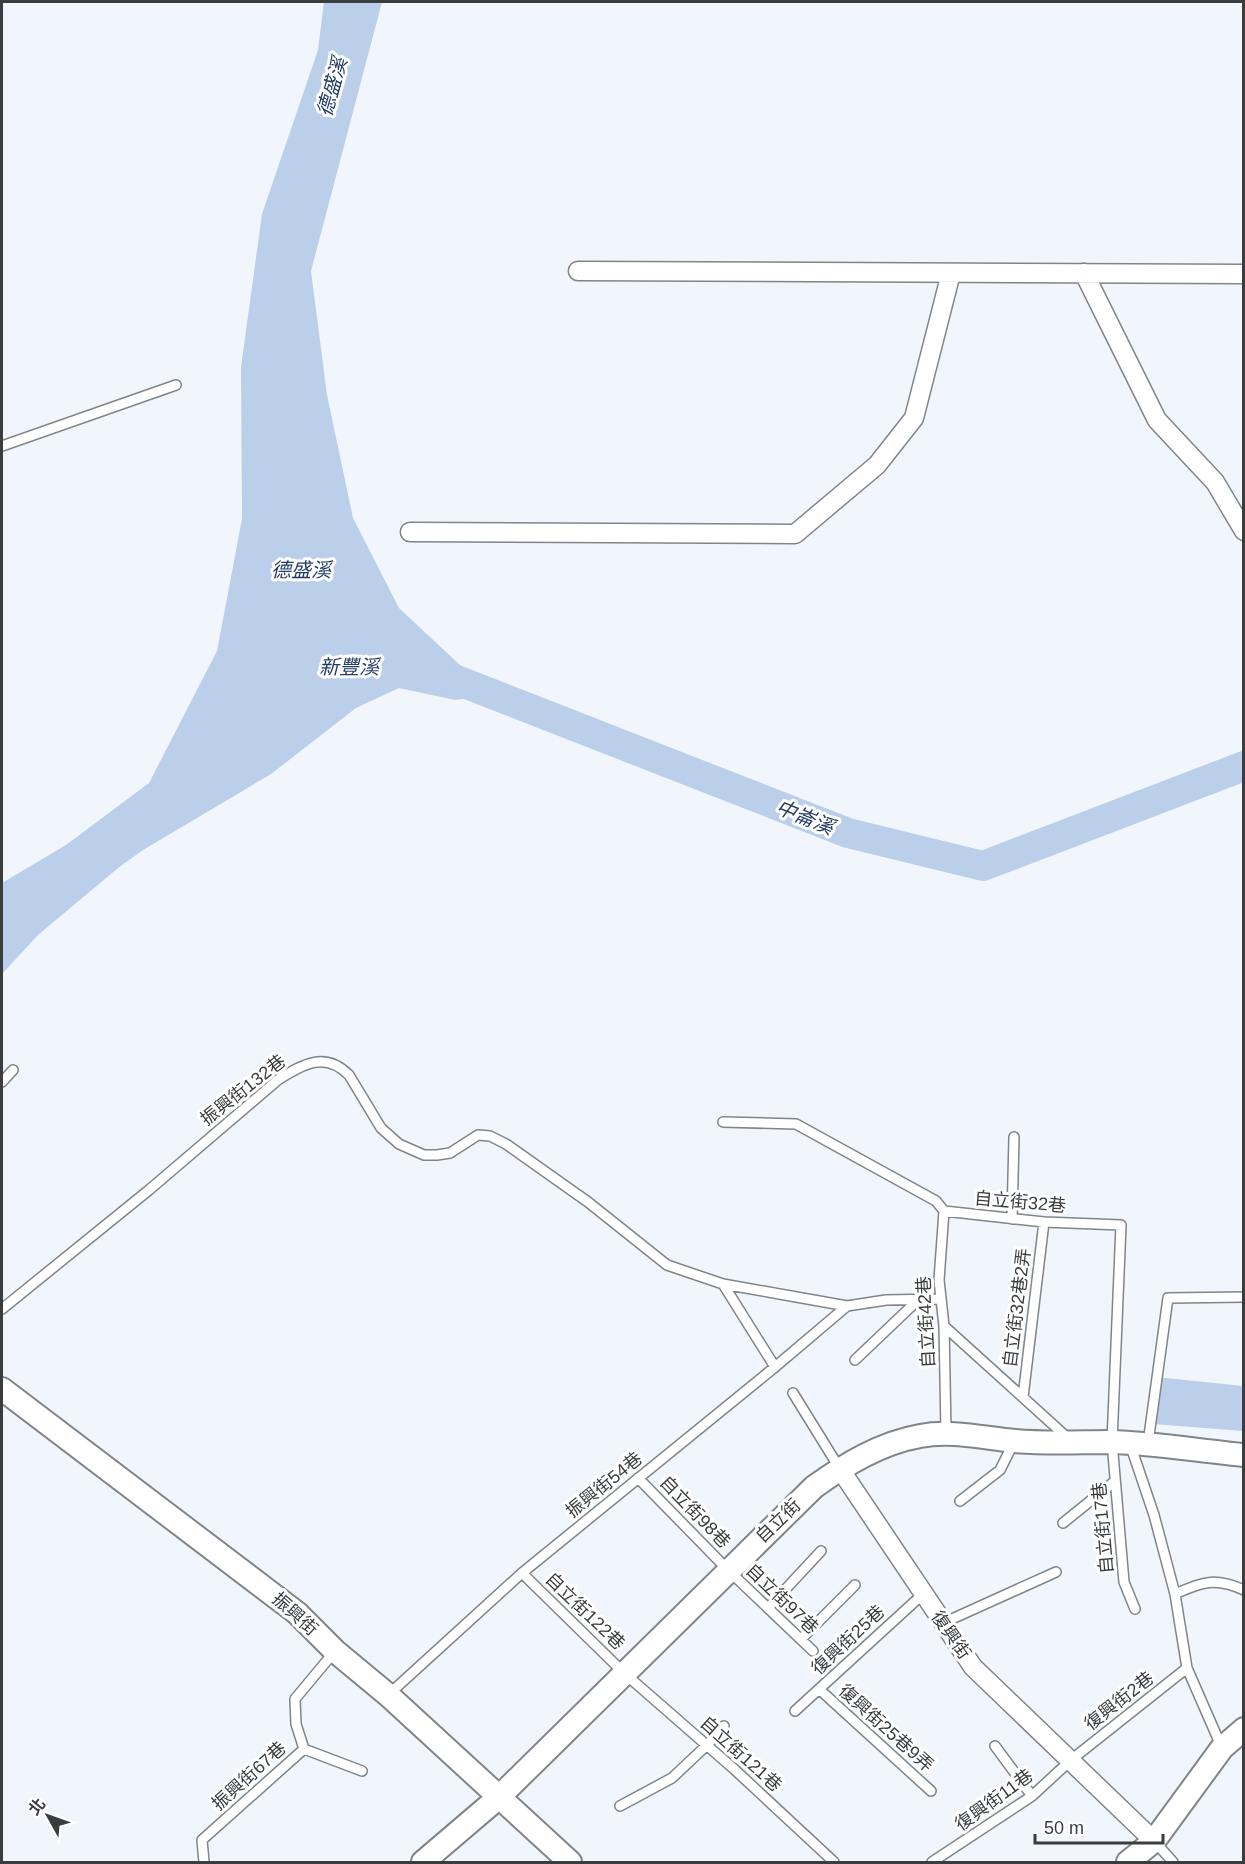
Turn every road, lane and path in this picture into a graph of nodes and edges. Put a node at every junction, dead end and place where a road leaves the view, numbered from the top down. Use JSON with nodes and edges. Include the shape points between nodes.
{"nodes":[{"id":1,"x":578,"y":271,"type":"dead end"},
{"id":2,"x":951,"y":273,"type":"junction"},
{"id":3,"x":1084,"y":273,"type":"junction"},
{"id":4,"x":1244,"y":274,"type":"edge"},
{"id":5,"x":176,"y":385,"type":"dead end"},
{"id":6,"x":2,"y":446,"type":"edge"},
{"id":7,"x":1244,"y":531,"type":"edge"},
{"id":8,"x":410,"y":532,"type":"dead end"},
{"id":9,"x":13,"y":1070,"type":"dead end"},
{"id":10,"x":2,"y":1082,"type":"edge"},
{"id":11,"x":723,"y":1122,"type":"dead end"},
{"id":12,"x":1014,"y":1137,"type":"dead end"},
{"id":13,"x":944,"y":1211,"type":"junction"},
{"id":14,"x":1012,"y":1219,"type":"junction"},
{"id":15,"x":1044,"y":1222,"type":"junction"},
{"id":16,"x":723,"y":1284,"type":"junction"},
{"id":17,"x":1244,"y":1297,"type":"edge"},
{"id":18,"x":940,"y":1299,"type":"junction"},
{"id":19,"x":918,"y":1300,"type":"junction"},
{"id":20,"x":847,"y":1306,"type":"junction"},
{"id":21,"x":2,"y":1309,"type":"edge"},
{"id":22,"x":944,"y":1326,"type":"junction"},
{"id":23,"x":855,"y":1360,"type":"dead end"},
{"id":24,"x":775,"y":1367,"type":"junction"},
{"id":25,"x":2,"y":1389,"type":"edge"},
{"id":26,"x":793,"y":1393,"type":"dead end"},
{"id":27,"x":1023,"y":1397,"type":"junction"},
{"id":28,"x":946,"y":1432,"type":"junction"},
{"id":29,"x":1015,"y":1441,"type":"junction"},
{"id":30,"x":1074,"y":1443,"type":"junction"},
{"id":31,"x":1130,"y":1444,"type":"junction"},
{"id":32,"x":1244,"y":1455,"type":"edge"},
{"id":33,"x":840,"y":1469,"type":"junction"},
{"id":34,"x":638,"y":1478,"type":"junction"},
{"id":35,"x":1115,"y":1481,"type":"junction"},
{"id":36,"x":960,"y":1501,"type":"dead end"},
{"id":37,"x":1063,"y":1523,"type":"dead end"},
{"id":38,"x":821,"y":1551,"type":"dead end"},
{"id":39,"x":728,"y":1570,"type":"junction"},
{"id":40,"x":1056,"y":1572,"type":"dead end"},
{"id":41,"x":522,"y":1573,"type":"junction"},
{"id":42,"x":855,"y":1585,"type":"dead end"},
{"id":43,"x":1244,"y":1590,"type":"edge"},
{"id":44,"x":923,"y":1594,"type":"junction"},
{"id":45,"x":1175,"y":1594,"type":"junction"},
{"id":46,"x":768,"y":1608,"type":"junction"},
{"id":47,"x":1135,"y":1609,"type":"dead end"},
{"id":48,"x":943,"y":1623,"type":"junction"},
{"id":49,"x":801,"y":1640,"type":"junction"},
{"id":50,"x":335,"y":1651,"type":"junction"},
{"id":51,"x":813,"y":1651,"type":"dead end"},
{"id":52,"x":1187,"y":1668,"type":"junction"},
{"id":53,"x":624,"y":1673,"type":"junction"},
{"id":54,"x":819,"y":1689,"type":"junction"},
{"id":55,"x":388,"y":1695,"type":"junction"},
{"id":56,"x":795,"y":1711,"type":"dead end"},
{"id":57,"x":724,"y":1726,"type":"dead end"},
{"id":58,"x":1244,"y":1729,"type":"edge"},
{"id":59,"x":707,"y":1745,"type":"junction"},
{"id":60,"x":995,"y":1746,"type":"dead end"},
{"id":61,"x":1222,"y":1748,"type":"junction"},
{"id":62,"x":304,"y":1749,"type":"junction"},
{"id":63,"x":1071,"y":1760,"type":"junction"},
{"id":64,"x":362,"y":1771,"type":"dead end"},
{"id":65,"x":931,"y":1791,"type":"dead end"},
{"id":66,"x":1032,"y":1796,"type":"junction"},
{"id":67,"x":498,"y":1798,"type":"junction"},
{"id":68,"x":620,"y":1806,"type":"dead end"},
{"id":69,"x":1154,"y":1841,"type":"junction"},
{"id":70,"x":204,"y":1863,"type":"edge"},
{"id":71,"x":423,"y":1863,"type":"edge"},
{"id":72,"x":570,"y":1863,"type":"edge"},
{"id":73,"x":834,"y":1863,"type":"edge"},
{"id":74,"x":932,"y":1863,"type":"edge"},
{"id":75,"x":1128,"y":1863,"type":"edge"},
{"id":76,"x":1173,"y":1863,"type":"edge"}],
"edges":[{"from":1,"to":2,"type":"street"},
{"from":2,"to":3,"type":"street"},
{"from":2,"to":8,"type":"street","via":[[915,418],[877,465],[795,534]]},
{"from":3,"to":4,"type":"street"},
{"from":3,"to":7,"type":"street","via":[[1157,420],[1215,482]]},
{"from":5,"to":6,"type":"lane"},
{"from":9,"to":10,"type":"lane"},
{"from":11,"to":13,"type":"lane","via":[[796,1124],[936,1201]]},
{"from":12,"to":14,"type":"lane"},
{"from":13,"to":14,"type":"lane","name":"自立街32巷"},
{"from":13,"to":18,"type":"lane","name":"自立街42巷"},
{"from":14,"to":15,"type":"lane","name":"自立街32巷"},
{"from":15,"to":27,"type":"lane","name":"自立街32巷2弄"},
{"from":15,"to":31,"type":"lane","name":"自立街32巷","via":[[1121,1225]]},
{"from":16,"to":20,"type":"lane"},
{"from":16,"to":21,"type":"lane","name":"振興街132巷","via":[[667,1266],[588,1202],[490,1136],[478,1135],[450,1153],[436,1155],[424,1155],[399,1144],[381,1128],[349,1075],[326,1061],[303,1065],[279,1079]]},
{"from":16,"to":24,"type":"lane"},
{"from":17,"to":31,"type":"lane","via":[[1168,1299]]},
{"from":18,"to":19,"type":"lane"},
{"from":18,"to":22,"type":"lane","name":"自立街42巷"},
{"from":19,"to":20,"type":"lane"},
{"from":19,"to":23,"type":"lane"},
{"from":20,"to":24,"type":"lane","name":"振興街54巷"},
{"from":22,"to":27,"type":"lane"},
{"from":22,"to":28,"type":"lane","name":"自立街42巷"},
{"from":24,"to":34,"type":"lane","name":"振興街54巷"},
{"from":25,"to":50,"type":"street","name":"振興街","via":[[297,1613]]},
{"from":26,"to":33,"type":"lane","name":"復興街"},
{"from":27,"to":30,"type":"lane"},
{"from":28,"to":29,"type":"street","name":"自立街"},
{"from":28,"to":33,"type":"street","name":"自立街","via":[[884,1446]]},
{"from":29,"to":30,"type":"street","name":"自立街"},
{"from":29,"to":36,"type":"lane","via":[[1000,1470]]},
{"from":30,"to":31,"type":"street","name":"自立街"},
{"from":31,"to":32,"type":"street","name":"自立街"},
{"from":31,"to":35,"type":"lane","name":"自立街17巷"},
{"from":31,"to":45,"type":"lane"},
{"from":33,"to":39,"type":"street","name":"自立街","via":[[814,1487]]},
{"from":33,"to":44,"type":"street","name":"復興街"},
{"from":34,"to":39,"type":"lane","name":"自立街98巷"},
{"from":34,"to":41,"type":"lane","name":"振興街54巷"},
{"from":35,"to":37,"type":"lane"},
{"from":35,"to":47,"type":"lane","name":"自立街17巷","via":[[1124,1582]]},
{"from":38,"to":46,"type":"lane"},
{"from":39,"to":46,"type":"lane","name":"自立街97巷"},
{"from":39,"to":53,"type":"street","name":"自立街"},
{"from":40,"to":48,"type":"lane"},
{"from":41,"to":53,"type":"lane","name":"自立街122巷"},
{"from":41,"to":55,"type":"lane","name":"振興街54巷"},
{"from":42,"to":49,"type":"lane"},
{"from":43,"to":45,"type":"lane","via":[[1227,1582],[1203,1582]]},
{"from":44,"to":48,"type":"street","name":"復興街"},
{"from":44,"to":54,"type":"lane","name":"復興街25巷"},
{"from":45,"to":52,"type":"lane"},
{"from":46,"to":49,"type":"lane","name":"自立街97巷"},
{"from":48,"to":63,"type":"street","name":"復興街","via":[[974,1667]]},
{"from":49,"to":51,"type":"lane","name":"自立街97巷"},
{"from":50,"to":55,"type":"street","name":"振興街"},
{"from":50,"to":62,"type":"lane","name":"振興街67巷","via":[[295,1699],[296,1724]]},
{"from":52,"to":61,"type":"lane"},
{"from":52,"to":63,"type":"lane","name":"復興街2巷"},
{"from":53,"to":59,"type":"lane","name":"自立街121巷"},
{"from":53,"to":67,"type":"street","name":"自立街"},
{"from":54,"to":56,"type":"lane","name":"復興街25巷"},
{"from":54,"to":65,"type":"lane","name":"復興街25巷9弄"},
{"from":55,"to":67,"type":"street","name":"振興街"},
{"from":57,"to":59,"type":"lane"},
{"from":58,"to":61,"type":"street"},
{"from":59,"to":68,"type":"lane","via":[[672,1778]]},
{"from":59,"to":73,"type":"lane","name":"自立街121巷"},
{"from":60,"to":66,"type":"lane"},
{"from":61,"to":69,"type":"street"},
{"from":62,"to":64,"type":"lane"},
{"from":62,"to":70,"type":"lane","name":"振興街67巷","via":[[202,1840]]},
{"from":63,"to":66,"type":"lane","name":"復興街11巷"},
{"from":63,"to":69,"type":"street","name":"復興街"},
{"from":66,"to":74,"type":"lane","name":"復興街11巷"},
{"from":67,"to":71,"type":"street","name":"自立街"},
{"from":67,"to":72,"type":"street","name":"振興街"},
{"from":69,"to":75,"type":"street"},
{"from":69,"to":76,"type":"lane"}]}
